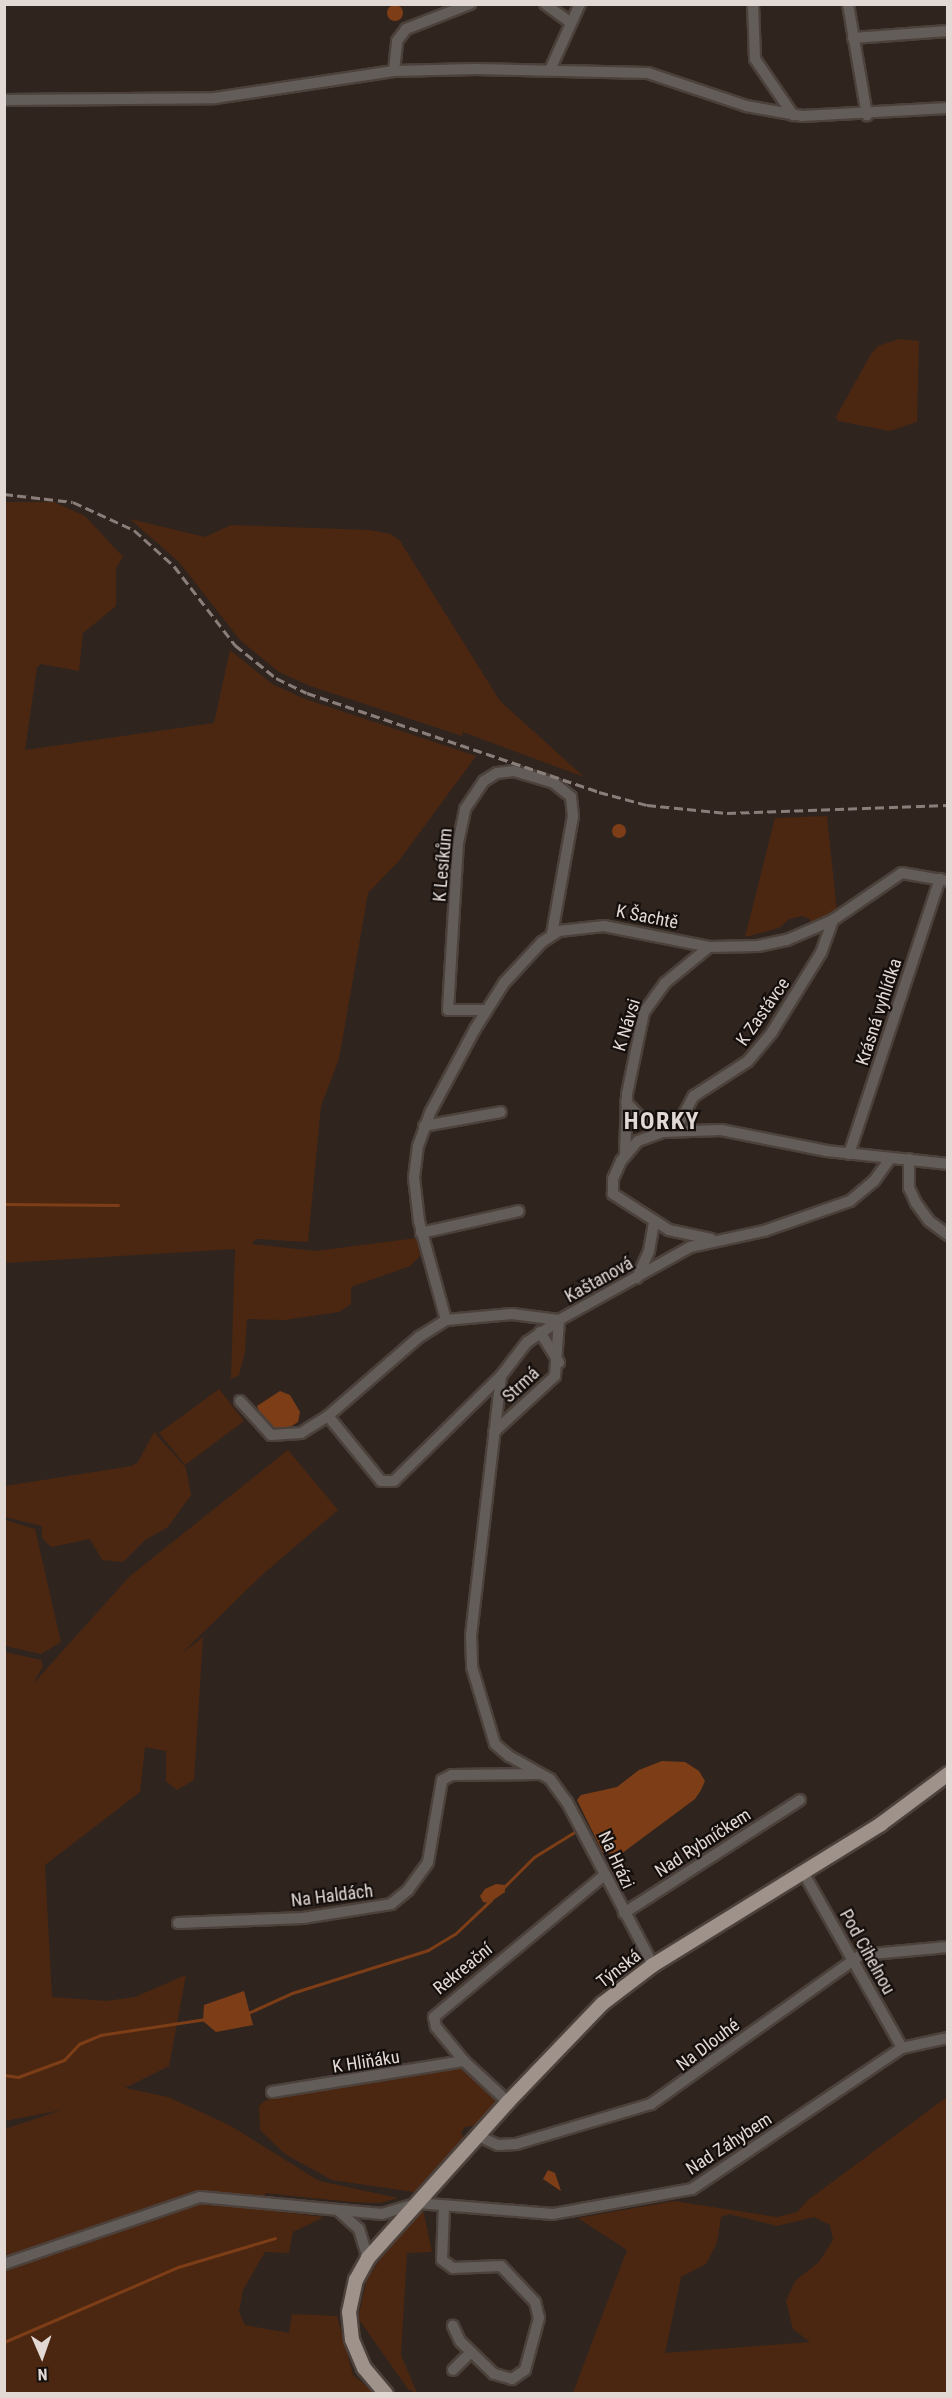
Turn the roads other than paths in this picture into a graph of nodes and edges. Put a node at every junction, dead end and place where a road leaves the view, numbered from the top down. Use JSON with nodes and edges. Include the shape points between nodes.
{"nodes":[{"id":1,"x":470,"y":4,"type":"edge"},
{"id":2,"x":545,"y":4,"type":"edge"},
{"id":3,"x":580,"y":4,"type":"edge"},
{"id":4,"x":753,"y":4,"type":"edge"},
{"id":5,"x":848,"y":4,"type":"edge"},
{"id":6,"x":571,"y":23,"type":"junction"},
{"id":7,"x":948,"y":31,"type":"edge"},
{"id":8,"x":853,"y":38,"type":"junction"},
{"id":9,"x":550,"y":70,"type":"junction"},
{"id":10,"x":394,"y":71,"type":"junction"},
{"id":11,"x":4,"y":100,"type":"edge"},
{"id":12,"x":948,"y":108,"type":"edge"},
{"id":13,"x":867,"y":114,"type":"junction"},
{"id":14,"x":793,"y":115,"type":"junction"},
{"id":15,"x":944,"y":880,"type":"edge"},
{"id":16,"x":833,"y":920,"type":"junction"},
{"id":17,"x":552,"y":934,"type":"junction"},
{"id":18,"x":709,"y":947,"type":"junction"},
{"id":19,"x":486,"y":1010,"type":"junction"},
{"id":20,"x":626,"y":1102,"type":"junction"},
{"id":21,"x":501,"y":1112,"type":"dead end"},
{"id":22,"x":424,"y":1126,"type":"junction"},
{"id":23,"x":675,"y":1131,"type":"junction"},
{"id":24,"x":663,"y":1132,"type":"junction"},
{"id":25,"x":849,"y":1154,"type":"junction"},
{"id":26,"x":626,"y":1155,"type":"junction"},
{"id":27,"x":890,"y":1159,"type":"junction"},
{"id":28,"x":909,"y":1160,"type":"junction"},
{"id":29,"x":948,"y":1164,"type":"edge"},
{"id":30,"x":519,"y":1211,"type":"dead end"},
{"id":31,"x":654,"y":1222,"type":"junction"},
{"id":32,"x":421,"y":1233,"type":"junction"},
{"id":33,"x":948,"y":1235,"type":"edge"},
{"id":34,"x":717,"y":1240,"type":"junction"},
{"id":35,"x":637,"y":1278,"type":"junction"},
{"id":36,"x":446,"y":1320,"type":"junction"},
{"id":37,"x":559,"y":1320,"type":"junction"},
{"id":38,"x":540,"y":1332,"type":"junction"},
{"id":39,"x":559,"y":1362,"type":"junction"},
{"id":40,"x":501,"y":1376,"type":"junction"},
{"id":41,"x":240,"y":1401,"type":"dead end"},
{"id":42,"x":328,"y":1416,"type":"junction"},
{"id":43,"x":494,"y":1432,"type":"junction"},
{"id":44,"x":543,"y":1774,"type":"junction"},
{"id":45,"x":948,"y":1774,"type":"edge"},
{"id":46,"x":800,"y":1800,"type":"dead end"},
{"id":47,"x":803,"y":1872,"type":"junction"},
{"id":48,"x":603,"y":1876,"type":"junction"},
{"id":49,"x":624,"y":1913,"type":"junction"},
{"id":50,"x":178,"y":1923,"type":"dead end"},
{"id":51,"x":948,"y":1947,"type":"edge"},
{"id":52,"x":854,"y":1961,"type":"junction"},
{"id":53,"x":653,"y":1965,"type":"junction"},
{"id":54,"x":948,"y":2038,"type":"edge"},
{"id":55,"x":902,"y":2048,"type":"junction"},
{"id":56,"x":464,"y":2061,"type":"junction"},
{"id":57,"x":272,"y":2092,"type":"dead end"},
{"id":58,"x":508,"y":2102,"type":"junction"},
{"id":59,"x":478,"y":2136,"type":"junction"},
{"id":60,"x":417,"y":2203,"type":"junction"},
{"id":61,"x":444,"y":2208,"type":"junction"},
{"id":62,"x":334,"y":2210,"type":"junction"},
{"id":63,"x":368,"y":2258,"type":"junction"},
{"id":64,"x":4,"y":2264,"type":"edge"},
{"id":65,"x":453,"y":2326,"type":"dead end"},
{"id":66,"x":470,"y":2353,"type":"junction"},
{"id":67,"x":453,"y":2370,"type":"dead end"},
{"id":68,"x":386,"y":2394,"type":"edge"}],
"edges":[{"from":1,"to":10,"type":"street","via":[[406,29],[397,41]]},
{"from":2,"to":6,"type":"street"},
{"from":3,"to":6,"type":"street"},
{"from":4,"to":14,"type":"street","via":[[755,59]]},
{"from":5,"to":8,"type":"street"},
{"from":6,"to":9,"type":"street"},
{"from":7,"to":8,"type":"street"},
{"from":8,"to":13,"type":"street"},
{"from":9,"to":10,"type":"street"},
{"from":9,"to":14,"type":"street","via":[[648,73],[746,106]]},
{"from":10,"to":11,"type":"street","via":[[215,98]]},
{"from":12,"to":13,"type":"street"},
{"from":13,"to":14,"type":"street"},
{"from":15,"to":16,"type":"street","name":"K Šachtě","via":[[902,873]]},
{"from":15,"to":25,"type":"street","name":"Krásná vyhlídka"},
{"from":16,"to":18,"type":"street","name":"K Šachtě","via":[[769,944]]},
{"from":16,"to":23,"type":"street","name":"K Zastávce","via":[[825,946],[772,1032],[748,1061],[694,1096]]},
{"from":17,"to":18,"type":"street","name":"K Šachtě","via":[[604,926]]},
{"from":17,"to":19,"type":"street","via":[[515,970]]},
{"from":17,"to":19,"type":"street","name":"K Lesíkům","via":[[573,816],[571,797],[554,783],[513,771],[497,773],[484,781],[465,809],[458,843],[448,1010]]},
{"from":18,"to":20,"type":"street","name":"K Návsi","via":[[665,983],[648,1005]]},
{"from":19,"to":22,"type":"street"},
{"from":20,"to":24,"type":"street"},
{"from":20,"to":26,"type":"street","name":"K Návsi"},
{"from":21,"to":22,"type":"street"},
{"from":22,"to":32,"type":"street","via":[[414,1166]]},
{"from":23,"to":24,"type":"street","name":"K Návsi"},
{"from":23,"to":25,"type":"street","name":"K Návsi","via":[[746,1132]]},
{"from":24,"to":26,"type":"street","name":"K Návsi","via":[[638,1141]]},
{"from":25,"to":27,"type":"street","name":"K Návsi"},
{"from":26,"to":31,"type":"street","name":"K Návsi","via":[[611,1191]]},
{"from":27,"to":28,"type":"street","name":"K Návsi"},
{"from":27,"to":34,"type":"street","name":"Kaštanová","via":[[874,1181],[849,1201],[764,1231]]},
{"from":28,"to":29,"type":"street","name":"K Návsi"},
{"from":28,"to":33,"type":"street","via":[[909,1188],[915,1203],[928,1221]]},
{"from":30,"to":32,"type":"street"},
{"from":31,"to":34,"type":"street","name":"K Návsi","via":[[675,1232]]},
{"from":31,"to":35,"type":"street","via":[[652,1239]]},
{"from":32,"to":36,"type":"street"},
{"from":34,"to":35,"type":"street","name":"Kaštanová","via":[[690,1247]]},
{"from":35,"to":37,"type":"street","name":"Kaštanová"},
{"from":36,"to":37,"type":"street","name":"Kaštanová","via":[[512,1314]]},
{"from":36,"to":42,"type":"street","name":"Kaštanová","via":[[419,1337]]},
{"from":37,"to":38,"type":"street"},
{"from":37,"to":39,"type":"street","name":"Strmá"},
{"from":38,"to":39,"type":"street"},
{"from":38,"to":40,"type":"street","via":[[514,1355]]},
{"from":39,"to":43,"type":"street","name":"Strmá","via":[[551,1382]]},
{"from":40,"to":42,"type":"street","via":[[394,1481],[381,1481]]},
{"from":40,"to":43,"type":"street"},
{"from":41,"to":42,"type":"street","name":"Kaštanová","via":[[275,1437],[301,1433]]},
{"from":43,"to":44,"type":"street","via":[[471,1635],[472,1666],[495,1744]]},
{"from":44,"to":48,"type":"street","name":"Na Hrázi","via":[[576,1814]]},
{"from":44,"to":50,"type":"street","name":"Na Haldách","via":[[452,1775],[442,1780],[428,1862],[408,1890],[391,1904],[303,1918]]},
{"from":45,"to":47,"type":"main road","name":"Týnská","via":[[910,1804]]},
{"from":46,"to":49,"type":"street","name":"Nad Rybníčkem"},
{"from":47,"to":52,"type":"street","name":"Pod Cihelnou"},
{"from":47,"to":53,"type":"main road","name":"Týnská"},
{"from":48,"to":49,"type":"street","name":"Na Hrázi"},
{"from":48,"to":56,"type":"street","name":"Rekreační","via":[[437,2012],[436,2027]]},
{"from":49,"to":53,"type":"street","name":"Na Hrázi"},
{"from":51,"to":52,"type":"street","name":"Na Dlouhé","via":[[868,1953]]},
{"from":52,"to":55,"type":"street","name":"Pod Cihelnou"},
{"from":52,"to":59,"type":"street","name":"Na Dlouhé","via":[[651,2104],[516,2144],[498,2145]]},
{"from":53,"to":58,"type":"main road","name":"Týnská","via":[[602,2004]]},
{"from":54,"to":55,"type":"street"},
{"from":55,"to":61,"type":"street","name":"Nad Záhybem","via":[[692,2188],[553,2214]]},
{"from":56,"to":57,"type":"street","name":"K Hliňáku"},
{"from":56,"to":58,"type":"street","name":"Rekreační"},
{"from":58,"to":59,"type":"main road","name":"Týnská"},
{"from":59,"to":60,"type":"main road","name":"Týnská"},
{"from":60,"to":61,"type":"street","name":"Nad Záhybem"},
{"from":60,"to":62,"type":"street","via":[[382,2214]]},
{"from":60,"to":63,"type":"main road","name":"Týnská"},
{"from":61,"to":66,"type":"street","via":[[441,2250],[447,2265],[459,2269],[501,2266],[538,2310],[525,2370],[520,2376],[502,2379]]},
{"from":62,"to":63,"type":"street","via":[[346,2214],[359,2229]]},
{"from":62,"to":64,"type":"street","via":[[200,2197]]},
{"from":63,"to":68,"type":"main road","name":"Týnská","via":[[352,2294],[350,2329],[359,2360]]},
{"from":65,"to":66,"type":"street"},
{"from":66,"to":67,"type":"street"}]}
